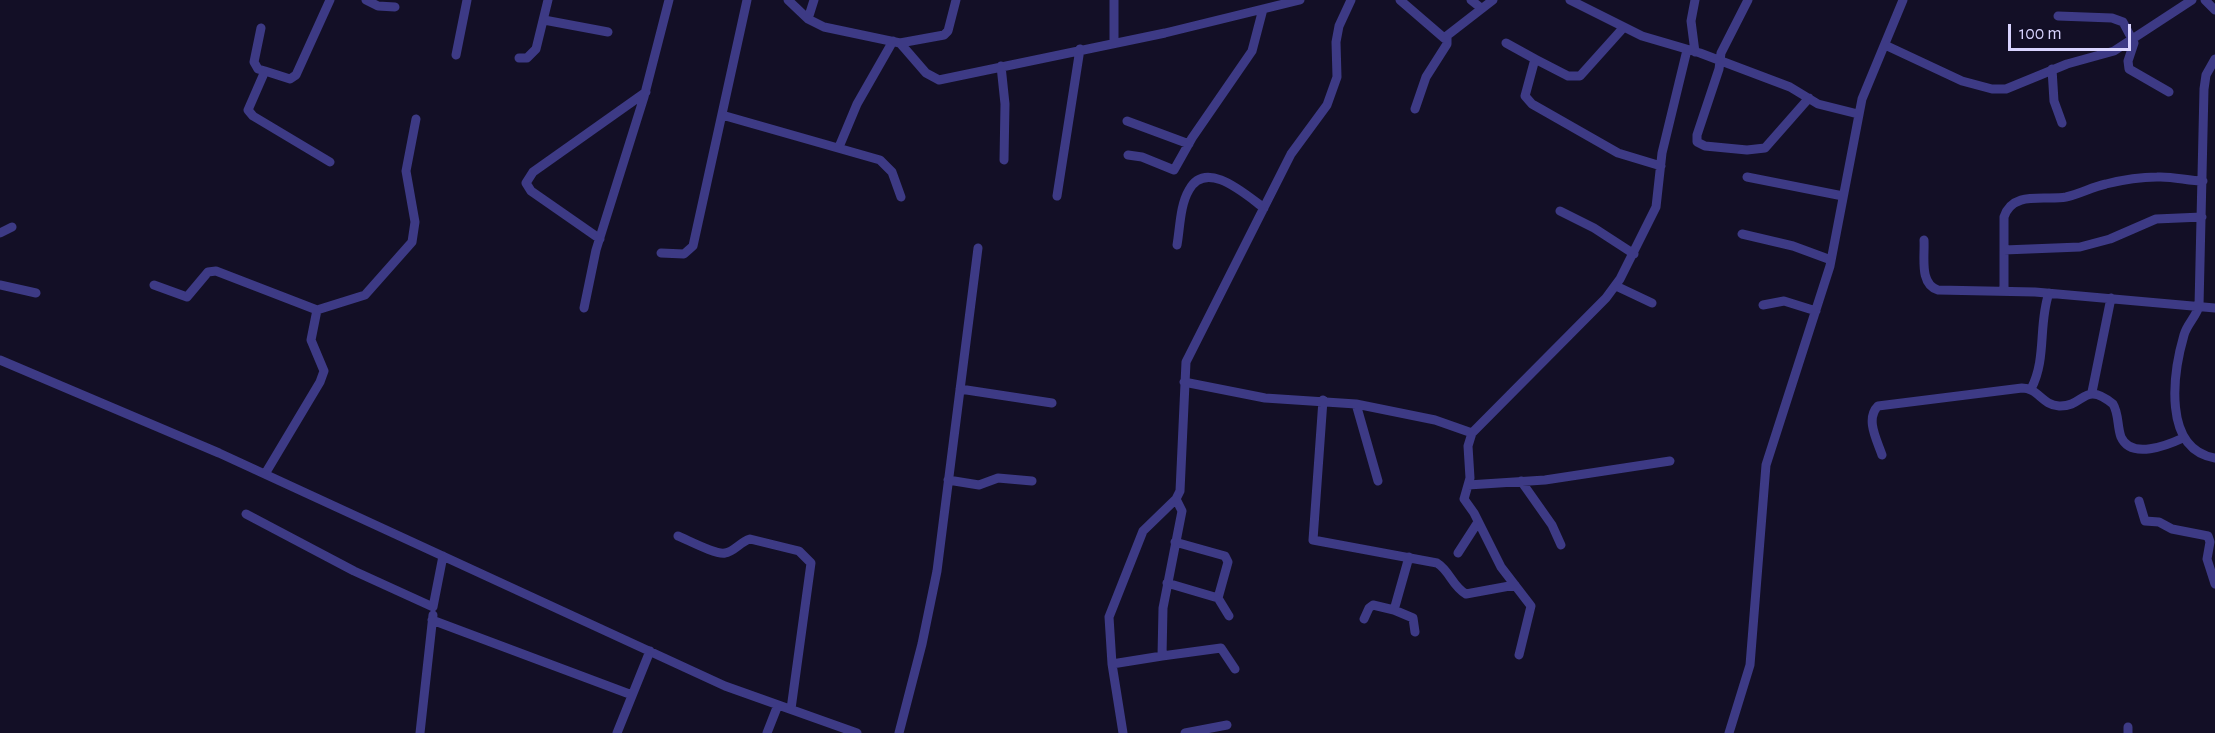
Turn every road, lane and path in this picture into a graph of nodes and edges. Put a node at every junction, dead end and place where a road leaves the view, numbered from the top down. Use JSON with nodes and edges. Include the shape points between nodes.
{"nodes":[{"id":1,"x":330,"y":0,"type":"edge"},
{"id":2,"x":366,"y":0,"type":"edge"},
{"id":3,"x":467,"y":0,"type":"edge"},
{"id":4,"x":548,"y":0,"type":"edge"},
{"id":5,"x":669,"y":0,"type":"edge"},
{"id":6,"x":747,"y":0,"type":"edge"},
{"id":7,"x":788,"y":0,"type":"edge"},
{"id":8,"x":814,"y":0,"type":"edge"},
{"id":9,"x":956,"y":0,"type":"edge"},
{"id":10,"x":1114,"y":0,"type":"edge"},
{"id":11,"x":1300,"y":0,"type":"edge"},
{"id":12,"x":1351,"y":0,"type":"edge"},
{"id":13,"x":1400,"y":0,"type":"edge"},
{"id":14,"x":1471,"y":0,"type":"edge"},
{"id":15,"x":1493,"y":0,"type":"edge"},
{"id":16,"x":1570,"y":0,"type":"edge"},
{"id":17,"x":1695,"y":0,"type":"edge"},
{"id":18,"x":1748,"y":0,"type":"edge"},
{"id":19,"x":1903,"y":0,"type":"edge"},
{"id":20,"x":2192,"y":0,"type":"edge"},
{"id":21,"x":2205,"y":0,"type":"edge"},
{"id":22,"x":395,"y":7,"type":"dead end"},
{"id":23,"x":1481,"y":8,"type":"junction"},
{"id":24,"x":1263,"y":9,"type":"junction"},
{"id":25,"x":2215,"y":10,"type":"edge"},
{"id":26,"x":2058,"y":16,"type":"dead end"},
{"id":27,"x":808,"y":19,"type":"junction"},
{"id":28,"x":544,"y":20,"type":"junction"},
{"id":29,"x":1624,"y":27,"type":"junction"},
{"id":30,"x":261,"y":28,"type":"dead end"},
{"id":31,"x":608,"y":32,"type":"dead end"},
{"id":32,"x":1447,"y":36,"type":"junction"},
{"id":33,"x":2133,"y":40,"type":"junction"},
{"id":34,"x":896,"y":42,"type":"junction"},
{"id":35,"x":1114,"y":42,"type":"junction"},
{"id":36,"x":1506,"y":44,"type":"dead end"},
{"id":37,"x":1885,"y":45,"type":"junction"},
{"id":38,"x":1080,"y":49,"type":"junction"},
{"id":39,"x":1691,"y":51,"type":"junction"},
{"id":40,"x":456,"y":55,"type":"dead end"},
{"id":41,"x":519,"y":58,"type":"dead end"},
{"id":42,"x":1535,"y":59,"type":"junction"},
{"id":43,"x":2215,"y":59,"type":"edge"},
{"id":44,"x":1719,"y":60,"type":"junction"},
{"id":45,"x":1001,"y":66,"type":"junction"},
{"id":46,"x":2052,"y":69,"type":"junction"},
{"id":47,"x":265,"y":71,"type":"junction"},
{"id":48,"x":646,"y":92,"type":"junction"},
{"id":49,"x":2169,"y":92,"type":"dead end"},
{"id":50,"x":1809,"y":98,"type":"junction"},
{"id":51,"x":1415,"y":109,"type":"dead end"},
{"id":52,"x":1858,"y":114,"type":"junction"},
{"id":53,"x":722,"y":115,"type":"junction"},
{"id":54,"x":416,"y":119,"type":"dead end"},
{"id":55,"x":1127,"y":121,"type":"dead end"},
{"id":56,"x":2062,"y":123,"type":"dead end"},
{"id":57,"x":1189,"y":144,"type":"junction"},
{"id":58,"x":839,"y":147,"type":"junction"},
{"id":59,"x":1128,"y":155,"type":"dead end"},
{"id":60,"x":1004,"y":160,"type":"dead end"},
{"id":61,"x":330,"y":162,"type":"dead end"},
{"id":62,"x":1661,"y":166,"type":"junction"},
{"id":63,"x":1747,"y":177,"type":"dead end"},
{"id":64,"x":2203,"y":181,"type":"junction"},
{"id":65,"x":1057,"y":196,"type":"dead end"},
{"id":66,"x":1843,"y":196,"type":"junction"},
{"id":67,"x":901,"y":197,"type":"dead end"},
{"id":68,"x":1264,"y":208,"type":"junction"},
{"id":69,"x":1560,"y":211,"type":"dead end"},
{"id":70,"x":2202,"y":217,"type":"junction"},
{"id":71,"x":12,"y":227,"type":"dead end"},
{"id":72,"x":0,"y":233,"type":"edge"},
{"id":73,"x":1742,"y":234,"type":"dead end"},
{"id":74,"x":600,"y":238,"type":"junction"},
{"id":75,"x":1924,"y":240,"type":"dead end"},
{"id":76,"x":1177,"y":245,"type":"dead end"},
{"id":77,"x":978,"y":248,"type":"dead end"},
{"id":78,"x":2004,"y":250,"type":"junction"},
{"id":79,"x":661,"y":253,"type":"dead end"},
{"id":80,"x":1634,"y":254,"type":"junction"},
{"id":81,"x":1831,"y":260,"type":"junction"},
{"id":82,"x":0,"y":285,"type":"edge"},
{"id":83,"x":153,"y":285,"type":"dead end"},
{"id":84,"x":1616,"y":286,"type":"junction"},
{"id":85,"x":2004,"y":291,"type":"junction"},
{"id":86,"x":36,"y":293,"type":"dead end"},
{"id":87,"x":2049,"y":293,"type":"junction"},
{"id":88,"x":2111,"y":298,"type":"junction"},
{"id":89,"x":1652,"y":303,"type":"dead end"},
{"id":90,"x":1763,"y":305,"type":"dead end"},
{"id":91,"x":2199,"y":306,"type":"junction"},
{"id":92,"x":584,"y":308,"type":"dead end"},
{"id":93,"x":2215,"y":308,"type":"edge"},
{"id":94,"x":317,"y":310,"type":"junction"},
{"id":95,"x":1816,"y":311,"type":"junction"},
{"id":96,"x":0,"y":360,"type":"edge"},
{"id":97,"x":1184,"y":382,"type":"junction"},
{"id":98,"x":960,"y":389,"type":"junction"},
{"id":99,"x":2031,"y":389,"type":"junction"},
{"id":100,"x":2092,"y":392,"type":"junction"},
{"id":101,"x":1323,"y":400,"type":"junction"},
{"id":102,"x":1052,"y":404,"type":"dead end"},
{"id":103,"x":1356,"y":404,"type":"junction"},
{"id":104,"x":1472,"y":433,"type":"junction"},
{"id":105,"x":2183,"y":438,"type":"junction"},
{"id":106,"x":1882,"y":454,"type":"dead end"},
{"id":107,"x":2215,"y":458,"type":"edge"},
{"id":108,"x":1670,"y":461,"type":"dead end"},
{"id":109,"x":265,"y":474,"type":"junction"},
{"id":110,"x":948,"y":480,"type":"junction"},
{"id":111,"x":1032,"y":481,"type":"dead end"},
{"id":112,"x":1378,"y":481,"type":"dead end"},
{"id":113,"x":1521,"y":482,"type":"junction"},
{"id":114,"x":1468,"y":485,"type":"junction"},
{"id":115,"x":1176,"y":499,"type":"junction"},
{"id":116,"x":2139,"y":501,"type":"dead end"},
{"id":117,"x":246,"y":514,"type":"dead end"},
{"id":118,"x":1478,"y":522,"type":"junction"},
{"id":119,"x":678,"y":536,"type":"dead end"},
{"id":120,"x":1175,"y":542,"type":"junction"},
{"id":121,"x":1561,"y":544,"type":"dead end"},
{"id":122,"x":1458,"y":553,"type":"dead end"},
{"id":123,"x":443,"y":556,"type":"junction"},
{"id":124,"x":1409,"y":556,"type":"junction"},
{"id":125,"x":1167,"y":583,"type":"junction"},
{"id":126,"x":2215,"y":584,"type":"edge"},
{"id":127,"x":1515,"y":585,"type":"junction"},
{"id":128,"x":1218,"y":598,"type":"junction"},
{"id":129,"x":433,"y":607,"type":"junction"},
{"id":130,"x":1394,"y":610,"type":"junction"},
{"id":131,"x":1229,"y":616,"type":"dead end"},
{"id":132,"x":432,"y":620,"type":"junction"},
{"id":133,"x":1364,"y":620,"type":"dead end"},
{"id":134,"x":1415,"y":632,"type":"dead end"},
{"id":135,"x":650,"y":651,"type":"junction"},
{"id":136,"x":1518,"y":655,"type":"dead end"},
{"id":137,"x":1162,"y":656,"type":"junction"},
{"id":138,"x":1112,"y":664,"type":"junction"},
{"id":139,"x":1235,"y":669,"type":"dead end"},
{"id":140,"x":632,"y":695,"type":"junction"},
{"id":141,"x":778,"y":705,"type":"junction"},
{"id":142,"x":790,"y":710,"type":"junction"},
{"id":143,"x":1227,"y":725,"type":"dead end"},
{"id":144,"x":420,"y":733,"type":"edge"},
{"id":145,"x":617,"y":733,"type":"edge"},
{"id":146,"x":767,"y":733,"type":"edge"},
{"id":147,"x":857,"y":733,"type":"edge"},
{"id":148,"x":898,"y":733,"type":"edge"},
{"id":149,"x":1123,"y":733,"type":"edge"},
{"id":150,"x":1185,"y":733,"type":"edge"},
{"id":151,"x":1729,"y":733,"type":"edge"}],
"edges":[{"from":1,"to":47,"type":"street","via":[[294,78]]},
{"from":2,"to":22,"type":"street","via":[[378,6]]},
{"from":3,"to":40,"type":"street"},
{"from":4,"to":28,"type":"street"},
{"from":5,"to":48,"type":"street"},
{"from":6,"to":53,"type":"street"},
{"from":7,"to":27,"type":"street"},
{"from":8,"to":27,"type":"street"},
{"from":9,"to":34,"type":"street","via":[[944,35]]},
{"from":10,"to":35,"type":"street"},
{"from":11,"to":24,"type":"street"},
{"from":12,"to":68,"type":"street","via":[[1336,42],[1337,77],[1333,91],[1291,154]]},
{"from":13,"to":32,"type":"street","via":[[1441,36]]},
{"from":14,"to":23,"type":"street"},
{"from":15,"to":23,"type":"street"},
{"from":16,"to":29,"type":"street"},
{"from":17,"to":39,"type":"street"},
{"from":18,"to":44,"type":"street"},
{"from":19,"to":37,"type":"street"},
{"from":20,"to":33,"type":"street"},
{"from":21,"to":25,"type":"street"},
{"from":23,"to":32,"type":"street"},
{"from":24,"to":35,"type":"street"},
{"from":24,"to":57,"type":"street","via":[[1252,51]]},
{"from":26,"to":33,"type":"street","via":[[2117,19]]},
{"from":27,"to":34,"type":"street","via":[[824,27]]},
{"from":28,"to":31,"type":"street"},
{"from":28,"to":41,"type":"street","via":[[533,54]]},
{"from":29,"to":39,"type":"street"},
{"from":29,"to":42,"type":"street","via":[[1580,76],[1568,76]]},
{"from":30,"to":47,"type":"street","via":[[254,62]]},
{"from":32,"to":51,"type":"street"},
{"from":33,"to":46,"type":"street","via":[[2107,55]]},
{"from":33,"to":49,"type":"street","via":[[2129,69]]},
{"from":34,"to":45,"type":"street","via":[[926,73],[939,80]]},
{"from":34,"to":58,"type":"street","via":[[857,104]]},
{"from":35,"to":38,"type":"street"},
{"from":36,"to":42,"type":"street"},
{"from":37,"to":46,"type":"street","via":[[1962,81],[1992,89],[2019,84]]},
{"from":37,"to":52,"type":"street"},
{"from":38,"to":45,"type":"street"},
{"from":38,"to":65,"type":"street"},
{"from":39,"to":44,"type":"street"},
{"from":39,"to":62,"type":"street"},
{"from":42,"to":62,"type":"street","via":[[1524,91],[1528,102],[1618,153]]},
{"from":43,"to":64,"type":"street","via":[[2204,89]]},
{"from":44,"to":50,"type":"street"},
{"from":44,"to":50,"type":"street","via":[[1696,135],[1700,144],[1747,150],[1765,148]]},
{"from":45,"to":60,"type":"street"},
{"from":46,"to":56,"type":"street","via":[[2054,101]]},
{"from":47,"to":61,"type":"street","via":[[249,113]]},
{"from":48,"to":74,"type":"street"},
{"from":48,"to":74,"type":"street","via":[[533,172],[526,183],[531,191]]},
{"from":50,"to":52,"type":"street"},
{"from":52,"to":66,"type":"street"},
{"from":53,"to":58,"type":"street"},
{"from":53,"to":79,"type":"street","via":[[693,246],[684,254]]},
{"from":54,"to":94,"type":"street","via":[[406,171],[415,222],[412,242],[365,295]]},
{"from":55,"to":57,"type":"street"},
{"from":57,"to":59,"type":"street","via":[[1172,171]]},
{"from":58,"to":67,"type":"street","via":[[887,164]]},
{"from":62,"to":80,"type":"street","via":[[1656,207]]},
{"from":63,"to":66,"type":"street"},
{"from":64,"to":70,"type":"street"},
{"from":64,"to":78,"type":"street","via":[[2158,177],[2130,180],[2063,197],[2018,201],[2004,217]]},
{"from":66,"to":81,"type":"street"},
{"from":68,"to":76,"type":"street","via":[[1220,178],[1196,182],[1186,196]]},
{"from":68,"to":97,"type":"street","via":[[1191,351]]},
{"from":69,"to":80,"type":"street"},
{"from":70,"to":78,"type":"street","via":[[2156,219],[2080,247]]},
{"from":70,"to":91,"type":"street"},
{"from":71,"to":72,"type":"street"},
{"from":73,"to":81,"type":"street"},
{"from":74,"to":92,"type":"street"},
{"from":75,"to":85,"type":"street","via":[[1926,280],[1932,288]]},
{"from":77,"to":98,"type":"street"},
{"from":78,"to":85,"type":"street"},
{"from":80,"to":84,"type":"street"},
{"from":81,"to":95,"type":"street"},
{"from":82,"to":86,"type":"street"},
{"from":83,"to":94,"type":"street","via":[[187,297],[211,270]]},
{"from":84,"to":89,"type":"street"},
{"from":84,"to":104,"type":"street"},
{"from":85,"to":87,"type":"street"},
{"from":87,"to":88,"type":"street"},
{"from":87,"to":99,"type":"street","via":[[2039,370]]},
{"from":88,"to":91,"type":"street"},
{"from":88,"to":100,"type":"street"},
{"from":90,"to":95,"type":"street","via":[[1784,301]]},
{"from":91,"to":93,"type":"street"},
{"from":91,"to":105,"type":"street","via":[[2184,335],[2173,387]]},
{"from":94,"to":109,"type":"street","via":[[311,340],[324,371]]},
{"from":95,"to":151,"type":"street","via":[[1766,465],[1750,665]]},
{"from":96,"to":109,"type":"street"},
{"from":97,"to":101,"type":"street","via":[[1265,398]]},
{"from":97,"to":115,"type":"street","via":[[1180,491]]},
{"from":98,"to":102,"type":"street"},
{"from":98,"to":110,"type":"street"},
{"from":99,"to":100,"type":"street","via":[[2045,402],[2060,406]]},
{"from":99,"to":106,"type":"street","via":[[1878,406],[1872,427]]},
{"from":100,"to":105,"type":"street","via":[[2115,406],[2121,436],[2127,444],[2146,449],[2168,446]]},
{"from":101,"to":103,"type":"street"},
{"from":101,"to":124,"type":"street","via":[[1313,540]]},
{"from":103,"to":104,"type":"street","via":[[1435,420]]},
{"from":103,"to":112,"type":"street"},
{"from":104,"to":114,"type":"street"},
{"from":105,"to":107,"type":"street","via":[[2200,454]]},
{"from":108,"to":113,"type":"street"},
{"from":109,"to":123,"type":"street"},
{"from":110,"to":111,"type":"street","via":[[979,485],[998,478]]},
{"from":110,"to":148,"type":"street","via":[[937,571]]},
{"from":113,"to":114,"type":"street"},
{"from":113,"to":121,"type":"street"},
{"from":114,"to":118,"type":"street","via":[[1464,499]]},
{"from":115,"to":120,"type":"street","via":[[1182,511]]},
{"from":115,"to":138,"type":"street","via":[[1143,531],[1122,580],[1109,618]]},
{"from":116,"to":126,"type":"street","via":[[2145,521],[2208,536],[2207,559]]},
{"from":117,"to":129,"type":"street"},
{"from":118,"to":122,"type":"street"},
{"from":118,"to":127,"type":"street"},
{"from":119,"to":142,"type":"street","via":[[724,554],[743,541],[759,540],[799,551],[809,558],[812,570]]},
{"from":120,"to":125,"type":"street"},
{"from":120,"to":128,"type":"street","via":[[1225,556],[1228,562]]},
{"from":123,"to":129,"type":"street"},
{"from":123,"to":135,"type":"street"},
{"from":124,"to":127,"type":"street","via":[[1442,566],[1454,585],[1466,594]]},
{"from":124,"to":130,"type":"street"},
{"from":125,"to":128,"type":"street"},
{"from":125,"to":137,"type":"street"},
{"from":127,"to":136,"type":"street","via":[[1531,606]]},
{"from":128,"to":131,"type":"street"},
{"from":129,"to":132,"type":"street"},
{"from":130,"to":133,"type":"street","via":[[1373,605]]},
{"from":130,"to":134,"type":"street","via":[[1413,618]]},
{"from":132,"to":140,"type":"street"},
{"from":132,"to":144,"type":"street"},
{"from":135,"to":140,"type":"street"},
{"from":135,"to":141,"type":"street","via":[[725,686]]},
{"from":137,"to":138,"type":"street"},
{"from":137,"to":139,"type":"street","via":[[1221,648]]},
{"from":138,"to":149,"type":"street"},
{"from":140,"to":145,"type":"street"},
{"from":141,"to":142,"type":"street"},
{"from":141,"to":146,"type":"street"},
{"from":142,"to":147,"type":"street"},
{"from":143,"to":150,"type":"street"}]}
